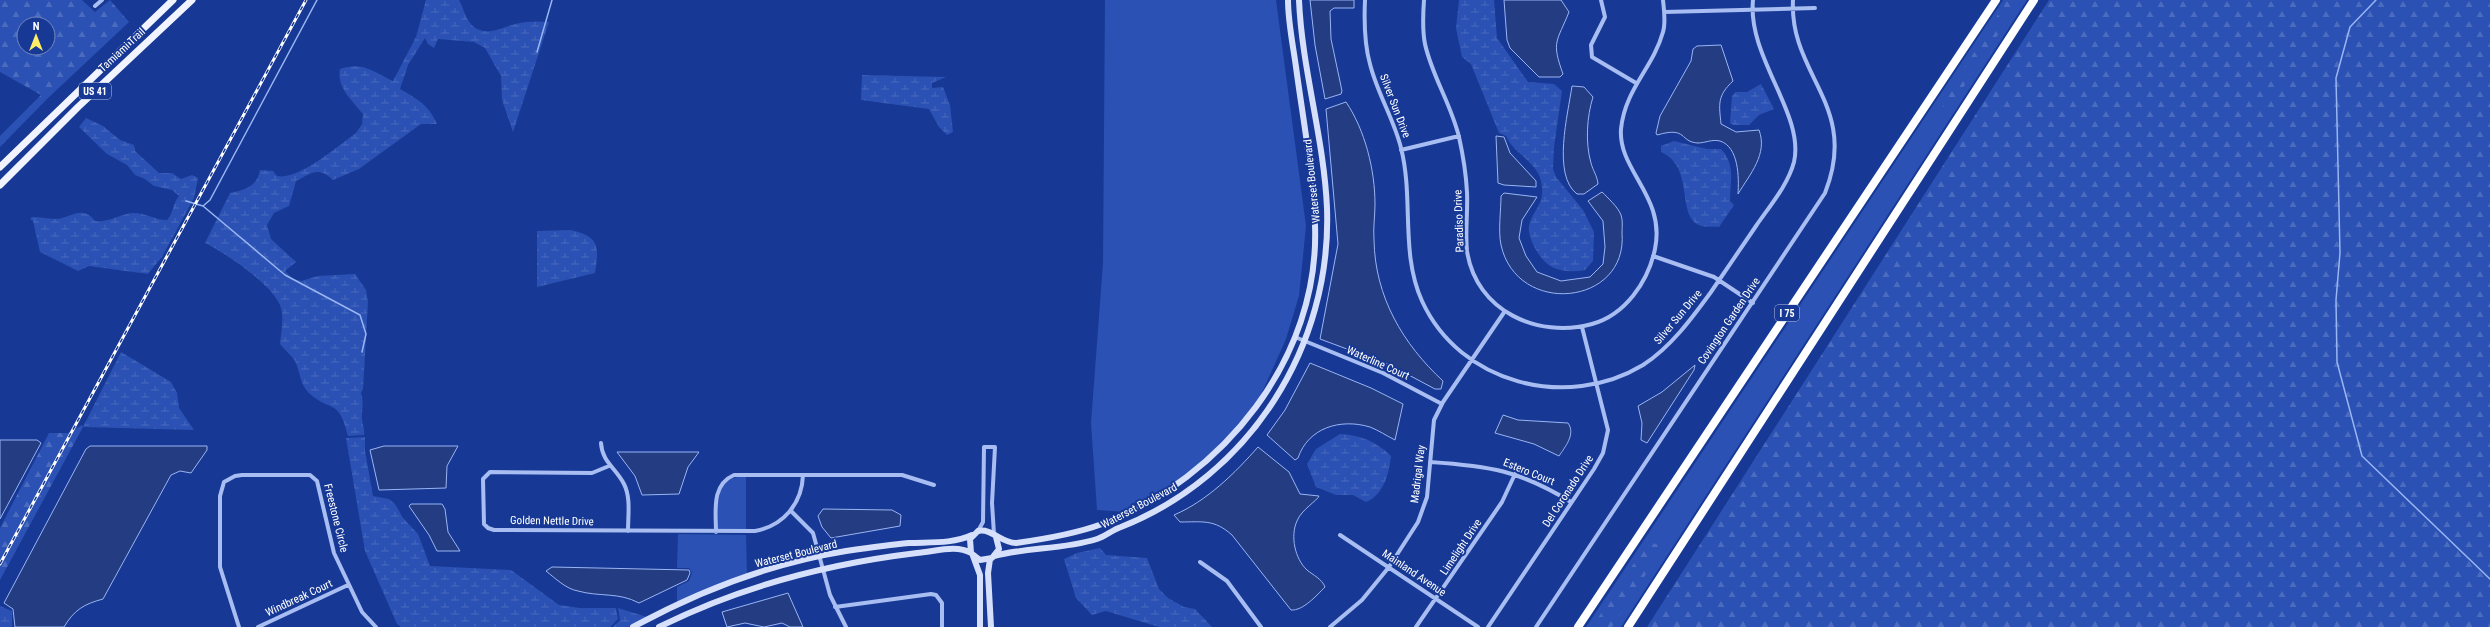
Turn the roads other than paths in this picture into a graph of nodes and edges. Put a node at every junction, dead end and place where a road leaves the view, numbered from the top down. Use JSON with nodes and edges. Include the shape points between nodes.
{"nodes":[{"id":1,"x":102,"y":0,"type":"edge"},
{"id":2,"x":173,"y":0,"type":"edge"},
{"id":3,"x":192,"y":0,"type":"edge"},
{"id":4,"x":1288,"y":0,"type":"edge"},
{"id":5,"x":1299,"y":0,"type":"edge"},
{"id":6,"x":1365,"y":0,"type":"edge"},
{"id":7,"x":1424,"y":0,"type":"edge"},
{"id":8,"x":1601,"y":0,"type":"edge"},
{"id":9,"x":1663,"y":0,"type":"edge"},
{"id":10,"x":1753,"y":0,"type":"edge"},
{"id":11,"x":1793,"y":0,"type":"edge"},
{"id":12,"x":1996,"y":0,"type":"edge"},
{"id":13,"x":2034,"y":0,"type":"edge"},
{"id":14,"x":96,"y":6,"type":"dead end"},
{"id":15,"x":1793,"y":8,"type":"junction"},
{"id":16,"x":1815,"y":8,"type":"dead end"},
{"id":17,"x":1753,"y":9,"type":"junction"},
{"id":18,"x":1664,"y":12,"type":"junction"},
{"id":19,"x":109,"y":60,"type":"junction"},
{"id":20,"x":118,"y":69,"type":"junction"},
{"id":21,"x":1636,"y":83,"type":"junction"},
{"id":22,"x":1459,"y":136,"type":"junction"},
{"id":23,"x":1401,"y":150,"type":"junction"},
{"id":24,"x":0,"y":167,"type":"edge"},
{"id":25,"x":0,"y":185,"type":"edge"},
{"id":26,"x":1653,"y":256,"type":"junction"},
{"id":27,"x":1719,"y":280,"type":"junction"},
{"id":28,"x":1753,"y":302,"type":"junction"},
{"id":29,"x":1505,"y":311,"type":"junction"},
{"id":30,"x":1582,"y":327,"type":"junction"},
{"id":31,"x":1295,"y":337,"type":"junction"},
{"id":32,"x":1305,"y":341,"type":"junction"},
{"id":33,"x":1473,"y":360,"type":"junction"},
{"id":34,"x":1597,"y":384,"type":"junction"},
{"id":35,"x":1442,"y":404,"type":"junction"},
{"id":36,"x":601,"y":443,"type":"dead end"},
{"id":37,"x":1430,"y":462,"type":"junction"},
{"id":38,"x":609,"y":466,"type":"junction"},
{"id":39,"x":1515,"y":474,"type":"junction"},
{"id":40,"x":804,"y":475,"type":"junction"},
{"id":41,"x":934,"y":484,"type":"dead end"},
{"id":42,"x":1571,"y":502,"type":"junction"},
{"id":43,"x":791,"y":511,"type":"junction"},
{"id":44,"x":628,"y":531,"type":"junction"},
{"id":45,"x":716,"y":532,"type":"junction"},
{"id":46,"x":976,"y":533,"type":"junction"},
{"id":47,"x":1340,"y":535,"type":"dead end"},
{"id":48,"x":995,"y":536,"type":"junction"},
{"id":49,"x":972,"y":555,"type":"junction"},
{"id":50,"x":820,"y":556,"type":"junction"},
{"id":51,"x":992,"y":558,"type":"junction"},
{"id":52,"x":1200,"y":562,"type":"dead end"},
{"id":53,"x":1389,"y":567,"type":"junction"},
{"id":54,"x":823,"y":568,"type":"junction"},
{"id":55,"x":348,"y":585,"type":"junction"},
{"id":56,"x":1437,"y":599,"type":"junction"},
{"id":57,"x":835,"y":606,"type":"junction"},
{"id":58,"x":239,"y":627,"type":"edge"},
{"id":59,"x":258,"y":627,"type":"edge"},
{"id":60,"x":376,"y":627,"type":"edge"},
{"id":61,"x":633,"y":627,"type":"edge"},
{"id":62,"x":659,"y":627,"type":"edge"},
{"id":63,"x":846,"y":627,"type":"edge"},
{"id":64,"x":942,"y":627,"type":"edge"},
{"id":65,"x":980,"y":627,"type":"edge"},
{"id":66,"x":991,"y":627,"type":"edge"},
{"id":67,"x":1261,"y":627,"type":"edge"},
{"id":68,"x":1330,"y":627,"type":"edge"},
{"id":69,"x":1416,"y":627,"type":"edge"},
{"id":70,"x":1478,"y":627,"type":"edge"},
{"id":71,"x":1488,"y":627,"type":"edge"},
{"id":72,"x":1536,"y":627,"type":"edge"},
{"id":73,"x":1578,"y":627,"type":"edge"},
{"id":74,"x":1628,"y":627,"type":"edge"}],
"edges":[{"from":1,"to":14,"type":"street"},
{"from":2,"to":19,"type":"main road","name":"Tamiami Trail","number":"US 41"},
{"from":3,"to":20,"type":"main road","name":"Tamiami Trail","number":"US 41"},
{"from":4,"to":31,"type":"street","name":"Waterset Boulevard","via":[[1313,189],[1315,228],[1310,283]]},
{"from":5,"to":32,"type":"street","name":"Waterset Boulevard","via":[[1327,208],[1324,273]]},
{"from":6,"to":23,"type":"street","name":"Silver Sun Drive","via":[[1364,24],[1370,65],[1392,118]]},
{"from":7,"to":22,"type":"street","name":"Paradiso Drive","via":[[1425,42]]},
{"from":8,"to":21,"type":"street","via":[[1606,17],[1591,45],[1592,57]]},
{"from":9,"to":18,"type":"street","name":"Paradiso Drive"},
{"from":10,"to":17,"type":"street","name":"Silver Sun Drive"},
{"from":11,"to":15,"type":"street","name":"Covington Garden Drive"},
{"from":12,"to":73,"type":"highway","number":"I 75"},
{"from":13,"to":74,"type":"highway"},
{"from":15,"to":16,"type":"street"},
{"from":15,"to":17,"type":"street"},
{"from":15,"to":28,"type":"street","name":"Covington Garden Drive","via":[[1799,44],[1832,120],[1835,140],[1834,162],[1821,200]]},
{"from":17,"to":18,"type":"street"},
{"from":17,"to":27,"type":"street","name":"Silver Sun Drive","via":[[1761,51],[1791,122],[1796,143],[1794,160],[1790,173],[1775,198]]},
{"from":18,"to":21,"type":"street","name":"Paradiso Drive","via":[[1664,31]]},
{"from":19,"to":20,"type":"street"},
{"from":19,"to":24,"type":"main road","name":"Tamiami Trail","number":"US 41"},
{"from":20,"to":25,"type":"main road","name":"Tamiami Trail","number":"US 41"},
{"from":21,"to":26,"type":"street","name":"Paradiso Drive","via":[[1624,109],[1621,132],[1628,160],[1654,209],[1657,232]]},
{"from":22,"to":23,"type":"street"},
{"from":22,"to":29,"type":"street","name":"Paradiso Drive","via":[[1467,193],[1468,254],[1476,277],[1485,291]]},
{"from":23,"to":33,"type":"street","name":"Silver Sun Drive","via":[[1407,186],[1407,233],[1412,271],[1421,298],[1438,328]]},
{"from":26,"to":27,"type":"street"},
{"from":26,"to":30,"type":"street","name":"Paradiso Drive","via":[[1644,281],[1623,307],[1606,318]]},
{"from":27,"to":28,"type":"street"},
{"from":27,"to":34,"type":"street","name":"Silver Sun Drive","via":[[1685,326],[1662,351],[1627,374]]},
{"from":28,"to":72,"type":"street","name":"Covington Garden Drive"},
{"from":29,"to":30,"type":"street","name":"Paradiso Drive","via":[[1543,328]]},
{"from":29,"to":33,"type":"street","name":"Madrigal Way"},
{"from":30,"to":34,"type":"street","name":"Del Coronado Drive"},
{"from":31,"to":32,"type":"street","name":"Waterline Court"},
{"from":31,"to":48,"type":"street","name":"Waterset Boulevard","via":[[1248,419],[1215,454],[1176,485],[1086,530],[1016,543]]},
{"from":32,"to":35,"type":"street","name":"Waterline Court","via":[[1383,373]]},
{"from":32,"to":51,"type":"street","name":"Waterset Boulevard","via":[[1282,389],[1253,431],[1230,456],[1182,495],[1099,538],[1063,547]]},
{"from":33,"to":34,"type":"street","name":"Silver Sun Drive","via":[[1490,371],[1530,385],[1564,388]]},
{"from":33,"to":35,"type":"street","name":"Madrigal Way"},
{"from":34,"to":42,"type":"street","name":"Del Coronado Drive","via":[[1607,419],[1607,442],[1594,468]]},
{"from":35,"to":37,"type":"street","name":"Madrigal Way","via":[[1434,420]]},
{"from":36,"to":38,"type":"street"},
{"from":37,"to":39,"type":"street","name":"Estero Court","via":[[1495,468]]},
{"from":37,"to":53,"type":"street","name":"Madrigal Way","via":[[1425,507]]},
{"from":38,"to":44,"type":"street","via":[[621,479],[626,490]]},
{"from":38,"to":44,"type":"street","name":"Golden Nettle Drive","via":[[592,473],[490,472],[483,479],[484,524],[494,530]]},
{"from":39,"to":42,"type":"street","name":"Estero Court"},
{"from":39,"to":56,"type":"street","name":"Limelight Drive","via":[[1502,502]]},
{"from":40,"to":41,"type":"street","via":[[902,475]]},
{"from":40,"to":43,"type":"street","via":[[802,490]]},
{"from":40,"to":45,"type":"street","via":[[740,474],[726,479],[717,491]]},
{"from":42,"to":71,"type":"street","name":"Del Coronado Drive"},
{"from":43,"to":45,"type":"street","name":"Golden Nettle Drive","via":[[778,522],[762,530]]},
{"from":43,"to":50,"type":"street","via":[[813,533]]},
{"from":44,"to":45,"type":"street","name":"Golden Nettle Drive"},
{"from":46,"to":48,"type":"street","via":[[987,531]]},
{"from":46,"to":48,"type":"street","via":[[983,522],[984,447],[995,447],[992,503]]},
{"from":46,"to":49,"type":"street","via":[[969,542]]},
{"from":46,"to":50,"type":"street","name":"Waterset Boulevard","via":[[951,541],[884,545]]},
{"from":47,"to":53,"type":"street","name":"Mainland Avenue"},
{"from":48,"to":51,"type":"street","via":[[999,549]]},
{"from":49,"to":51,"type":"street","via":[[980,560]]},
{"from":49,"to":54,"type":"street","name":"Waterset Boulevard","via":[[955,549],[864,560]]},
{"from":49,"to":65,"type":"street","via":[[980,575]]},
{"from":50,"to":54,"type":"street"},
{"from":50,"to":61,"type":"street","name":"Waterset Boulevard","via":[[729,583],[682,602]]},
{"from":51,"to":66,"type":"street","via":[[988,573]]},
{"from":52,"to":67,"type":"street","via":[[1227,581]]},
{"from":53,"to":56,"type":"street","name":"Mainland Avenue"},
{"from":53,"to":68,"type":"street","name":"Madrigal Way","via":[[1362,600]]},
{"from":54,"to":57,"type":"street"},
{"from":54,"to":62,"type":"street","name":"Waterset Boulevard","via":[[739,592]]},
{"from":55,"to":58,"type":"street","name":"Freestone Circle","via":[[334,553],[319,486],[314,477],[235,476],[224,482],[220,488],[219,557],[221,575]]},
{"from":55,"to":59,"type":"street","name":"Windbreak Court"},
{"from":55,"to":60,"type":"street","name":"Freestone Circle","via":[[362,612]]},
{"from":56,"to":69,"type":"street","name":"Limelight Drive"},
{"from":56,"to":70,"type":"street","name":"Mainland Avenue"},
{"from":57,"to":63,"type":"street"},
{"from":57,"to":64,"type":"street","via":[[932,594],[942,603]]}]}
